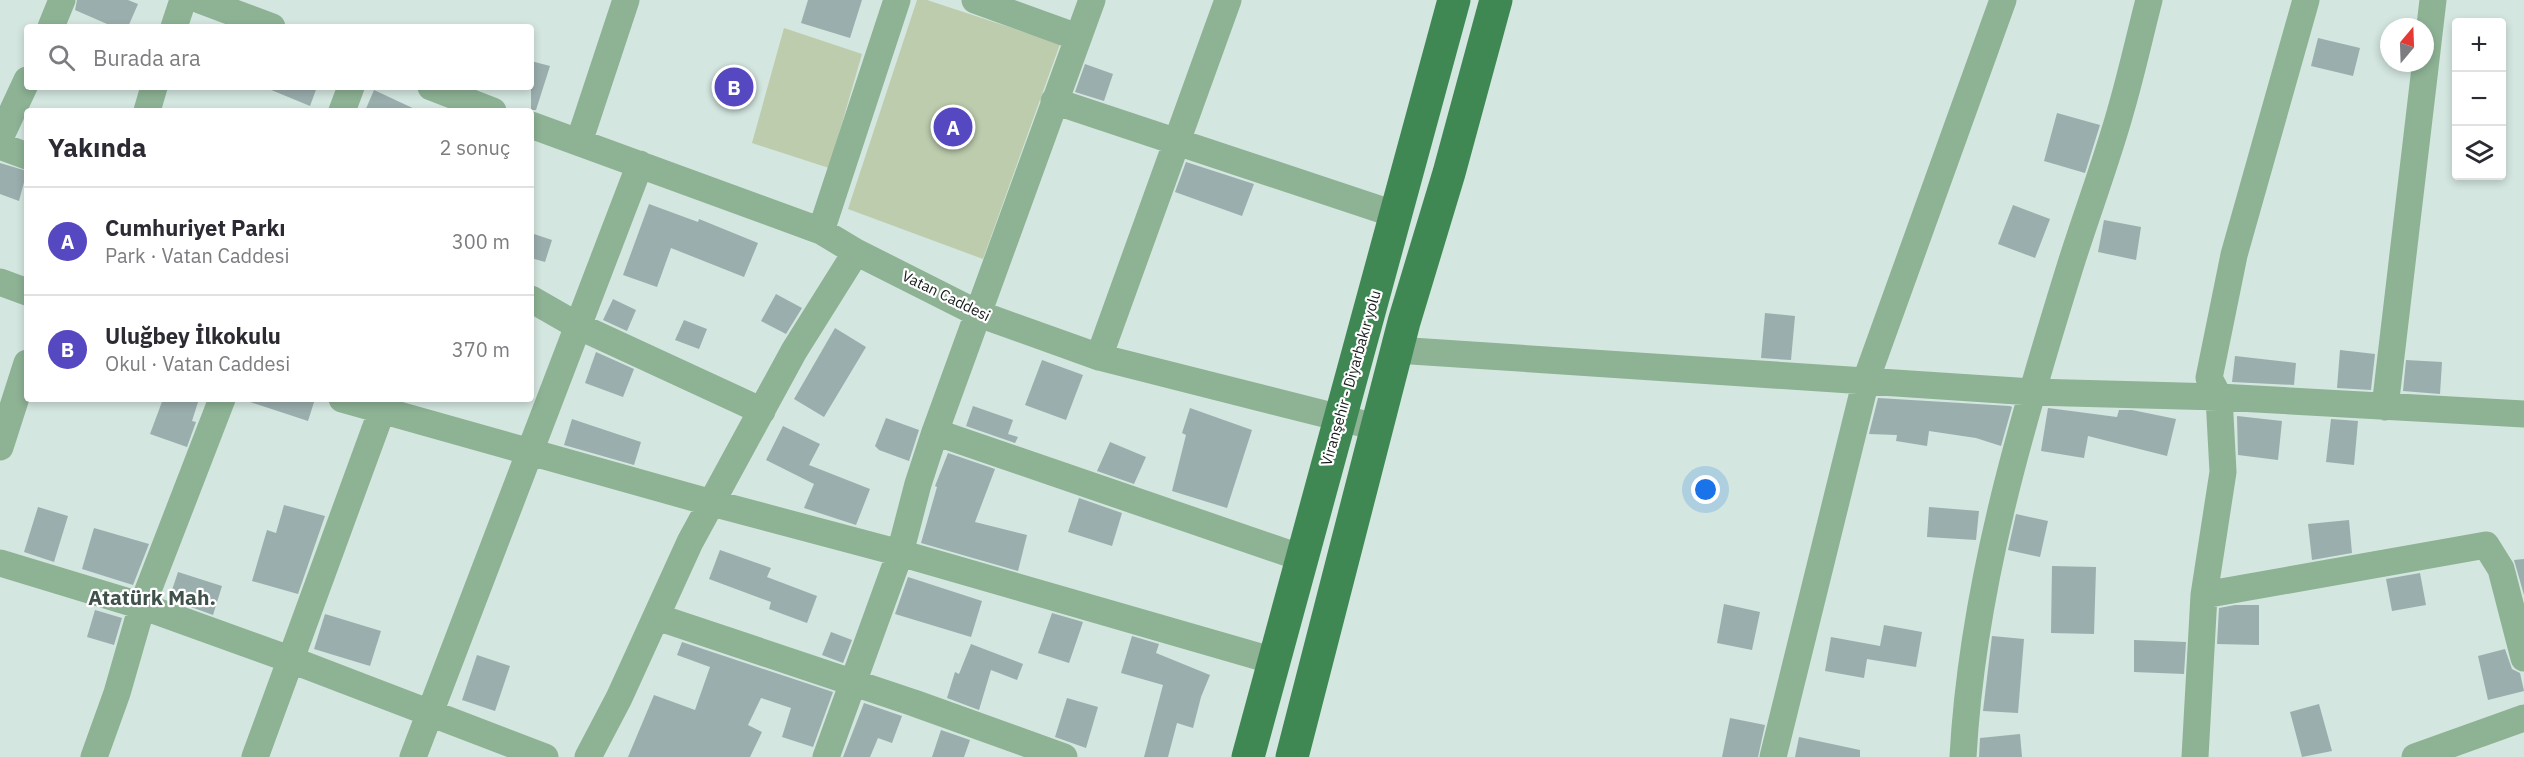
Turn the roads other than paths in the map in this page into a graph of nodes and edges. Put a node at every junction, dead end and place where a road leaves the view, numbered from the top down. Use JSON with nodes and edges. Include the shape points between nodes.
{"nodes":[{"id":1,"x":62,"y":0,"type":"edge"},
{"id":2,"x":183,"y":0,"type":"edge"},
{"id":3,"x":200,"y":0,"type":"edge"},
{"id":4,"x":626,"y":0,"type":"edge"},
{"id":5,"x":897,"y":0,"type":"edge"},
{"id":6,"x":975,"y":0,"type":"edge"},
{"id":7,"x":1092,"y":0,"type":"edge"},
{"id":8,"x":1228,"y":0,"type":"edge"},
{"id":9,"x":1454,"y":0,"type":"edge"},
{"id":10,"x":1496,"y":0,"type":"edge"},
{"id":11,"x":2002,"y":0,"type":"edge"},
{"id":12,"x":2149,"y":0,"type":"edge"},
{"id":13,"x":2306,"y":0,"type":"edge"},
{"id":14,"x":2433,"y":0,"type":"edge"},
{"id":15,"x":52,"y":24,"type":"edge"},
{"id":16,"x":175,"y":24,"type":"edge"},
{"id":17,"x":264,"y":24,"type":"edge"},
{"id":18,"x":1077,"y":37,"type":"junction"},
{"id":19,"x":24,"y":86,"type":"edge"},
{"id":20,"x":153,"y":90,"type":"edge"},
{"id":21,"x":350,"y":90,"type":"edge"},
{"id":22,"x":439,"y":90,"type":"edge"},
{"id":23,"x":1054,"y":101,"type":"junction"},
{"id":24,"x":148,"y":108,"type":"edge"},
{"id":25,"x":343,"y":108,"type":"edge"},
{"id":26,"x":485,"y":108,"type":"edge"},
{"id":27,"x":534,"y":126,"type":"edge"},
{"id":28,"x":0,"y":138,"type":"edge"},
{"id":29,"x":579,"y":142,"type":"junction"},
{"id":30,"x":1177,"y":144,"type":"junction"},
{"id":31,"x":0,"y":146,"type":"edge"},
{"id":32,"x":24,"y":155,"type":"edge"},
{"id":33,"x":640,"y":164,"type":"junction"},
{"id":34,"x":1397,"y":215,"type":"junction"},
{"id":35,"x":821,"y":231,"type":"junction"},
{"id":36,"x":856,"y":252,"type":"junction"},
{"id":37,"x":0,"y":282,"type":"edge"},
{"id":38,"x":24,"y":291,"type":"edge"},
{"id":39,"x":534,"y":301,"type":"edge"},
{"id":40,"x":979,"y":314,"type":"junction"},
{"id":41,"x":578,"y":326,"type":"junction"},
{"id":42,"x":1396,"y":350,"type":"junction"},
{"id":43,"x":1099,"y":357,"type":"junction"},
{"id":44,"x":24,"y":372,"type":"edge"},
{"id":45,"x":1866,"y":380,"type":"junction"},
{"id":46,"x":2032,"y":392,"type":"junction"},
{"id":47,"x":2219,"y":398,"type":"junction"},
{"id":48,"x":221,"y":402,"type":"edge"},
{"id":49,"x":362,"y":402,"type":"edge"},
{"id":50,"x":383,"y":405,"type":"edge"},
{"id":51,"x":2385,"y":407,"type":"junction"},
{"id":52,"x":762,"y":411,"type":"junction"},
{"id":53,"x":2524,"y":414,"type":"edge"},
{"id":54,"x":1340,"y":418,"type":"junction"},
{"id":55,"x":1376,"y":427,"type":"junction"},
{"id":56,"x":935,"y":432,"type":"junction"},
{"id":57,"x":0,"y":447,"type":"edge"},
{"id":58,"x":528,"y":452,"type":"junction"},
{"id":59,"x":712,"y":503,"type":"junction"},
{"id":60,"x":900,"y":553,"type":"junction"},
{"id":61,"x":1302,"y":558,"type":"junction"},
{"id":62,"x":0,"y":563,"type":"edge"},
{"id":63,"x":2204,"y":595,"type":"junction"},
{"id":64,"x":142,"y":606,"type":"junction"},
{"id":65,"x":657,"y":616,"type":"junction"},
{"id":66,"x":2524,"y":658,"type":"edge"},
{"id":67,"x":289,"y":659,"type":"junction"},
{"id":68,"x":1274,"y":661,"type":"junction"},
{"id":69,"x":852,"y":683,"type":"junction"},
{"id":70,"x":431,"y":714,"type":"junction"},
{"id":71,"x":2524,"y":718,"type":"edge"},
{"id":72,"x":94,"y":757,"type":"edge"},
{"id":73,"x":255,"y":757,"type":"edge"},
{"id":74,"x":413,"y":757,"type":"edge"},
{"id":75,"x":545,"y":757,"type":"edge"},
{"id":76,"x":588,"y":757,"type":"edge"},
{"id":77,"x":826,"y":757,"type":"edge"},
{"id":78,"x":1064,"y":757,"type":"edge"},
{"id":79,"x":1248,"y":757,"type":"edge"},
{"id":80,"x":1292,"y":757,"type":"edge"},
{"id":81,"x":1773,"y":757,"type":"edge"},
{"id":82,"x":1963,"y":757,"type":"edge"},
{"id":83,"x":2195,"y":757,"type":"edge"},
{"id":84,"x":2415,"y":757,"type":"edge"}],
"edges":[{"from":1,"to":15,"type":"street"},
{"from":2,"to":16,"type":"street"},
{"from":3,"to":17,"type":"street"},
{"from":4,"to":29,"type":"street"},
{"from":5,"to":35,"type":"street"},
{"from":6,"to":18,"type":"street"},
{"from":7,"to":18,"type":"street"},
{"from":8,"to":30,"type":"street"},
{"from":9,"to":34,"type":"main road","name":"Viranşehir - Diyarbakır yolu"},
{"from":10,"to":42,"type":"main road"},
{"from":11,"to":45,"type":"street"},
{"from":12,"to":46,"type":"street","via":[[2122,106]]},
{"from":13,"to":47,"type":"street","via":[[2234,255],[2209,378]]},
{"from":14,"to":51,"type":"street"},
{"from":18,"to":23,"type":"street"},
{"from":19,"to":28,"type":"street"},
{"from":20,"to":24,"type":"street"},
{"from":21,"to":25,"type":"street"},
{"from":22,"to":26,"type":"street"},
{"from":23,"to":30,"type":"street"},
{"from":23,"to":40,"type":"street"},
{"from":27,"to":29,"type":"street","name":"Vatan Caddesi"},
{"from":29,"to":33,"type":"street","name":"Vatan Caddesi"},
{"from":30,"to":34,"type":"street"},
{"from":30,"to":43,"type":"street"},
{"from":31,"to":32,"type":"street"},
{"from":33,"to":35,"type":"street","name":"Vatan Caddesi"},
{"from":33,"to":41,"type":"street"},
{"from":34,"to":54,"type":"main road","name":"Viranşehir - Diyarbakır yolu"},
{"from":35,"to":36,"type":"street","name":"Vatan Caddesi"},
{"from":36,"to":40,"type":"street","name":"Vatan Caddesi"},
{"from":36,"to":52,"type":"street"},
{"from":37,"to":38,"type":"street"},
{"from":39,"to":41,"type":"street"},
{"from":40,"to":43,"type":"street","name":"Vatan Caddesi"},
{"from":40,"to":56,"type":"street"},
{"from":41,"to":52,"type":"street"},
{"from":41,"to":58,"type":"street"},
{"from":42,"to":45,"type":"street"},
{"from":42,"to":55,"type":"main road"},
{"from":43,"to":54,"type":"street","name":"Vatan Caddesi"},
{"from":44,"to":57,"type":"street"},
{"from":45,"to":46,"type":"street"},
{"from":45,"to":81,"type":"street"},
{"from":46,"to":47,"type":"street"},
{"from":46,"to":82,"type":"street","via":[[1992,550],[1977,629]]},
{"from":47,"to":51,"type":"street"},
{"from":47,"to":63,"type":"street","via":[[2223,472]]},
{"from":48,"to":64,"type":"street"},
{"from":49,"to":50,"type":"street"},
{"from":50,"to":58,"type":"street"},
{"from":50,"to":67,"type":"street"},
{"from":51,"to":53,"type":"street"},
{"from":52,"to":59,"type":"street"},
{"from":54,"to":55,"type":"street","name":"Vatan Caddesi"},
{"from":54,"to":61,"type":"main road","name":"Viranşehir - Diyarbakır yolu"},
{"from":55,"to":80,"type":"main road"},
{"from":56,"to":60,"type":"street"},
{"from":56,"to":61,"type":"street"},
{"from":58,"to":59,"type":"street"},
{"from":58,"to":70,"type":"street"},
{"from":59,"to":60,"type":"street"},
{"from":59,"to":65,"type":"street"},
{"from":60,"to":68,"type":"street"},
{"from":60,"to":69,"type":"street"},
{"from":61,"to":68,"type":"main road","name":"Viranşehir - Diyarbakır yolu"},
{"from":62,"to":64,"type":"street"},
{"from":63,"to":66,"type":"street","via":[[2486,545],[2501,569]]},
{"from":63,"to":83,"type":"street"},
{"from":64,"to":67,"type":"street"},
{"from":64,"to":72,"type":"street"},
{"from":65,"to":69,"type":"street"},
{"from":65,"to":76,"type":"street"},
{"from":67,"to":70,"type":"street"},
{"from":67,"to":73,"type":"street"},
{"from":68,"to":79,"type":"main road","name":"Viranşehir - Diyarbakır yolu"},
{"from":69,"to":77,"type":"street"},
{"from":69,"to":78,"type":"street"},
{"from":70,"to":74,"type":"street"},
{"from":70,"to":75,"type":"street"},
{"from":71,"to":84,"type":"street"}]}
